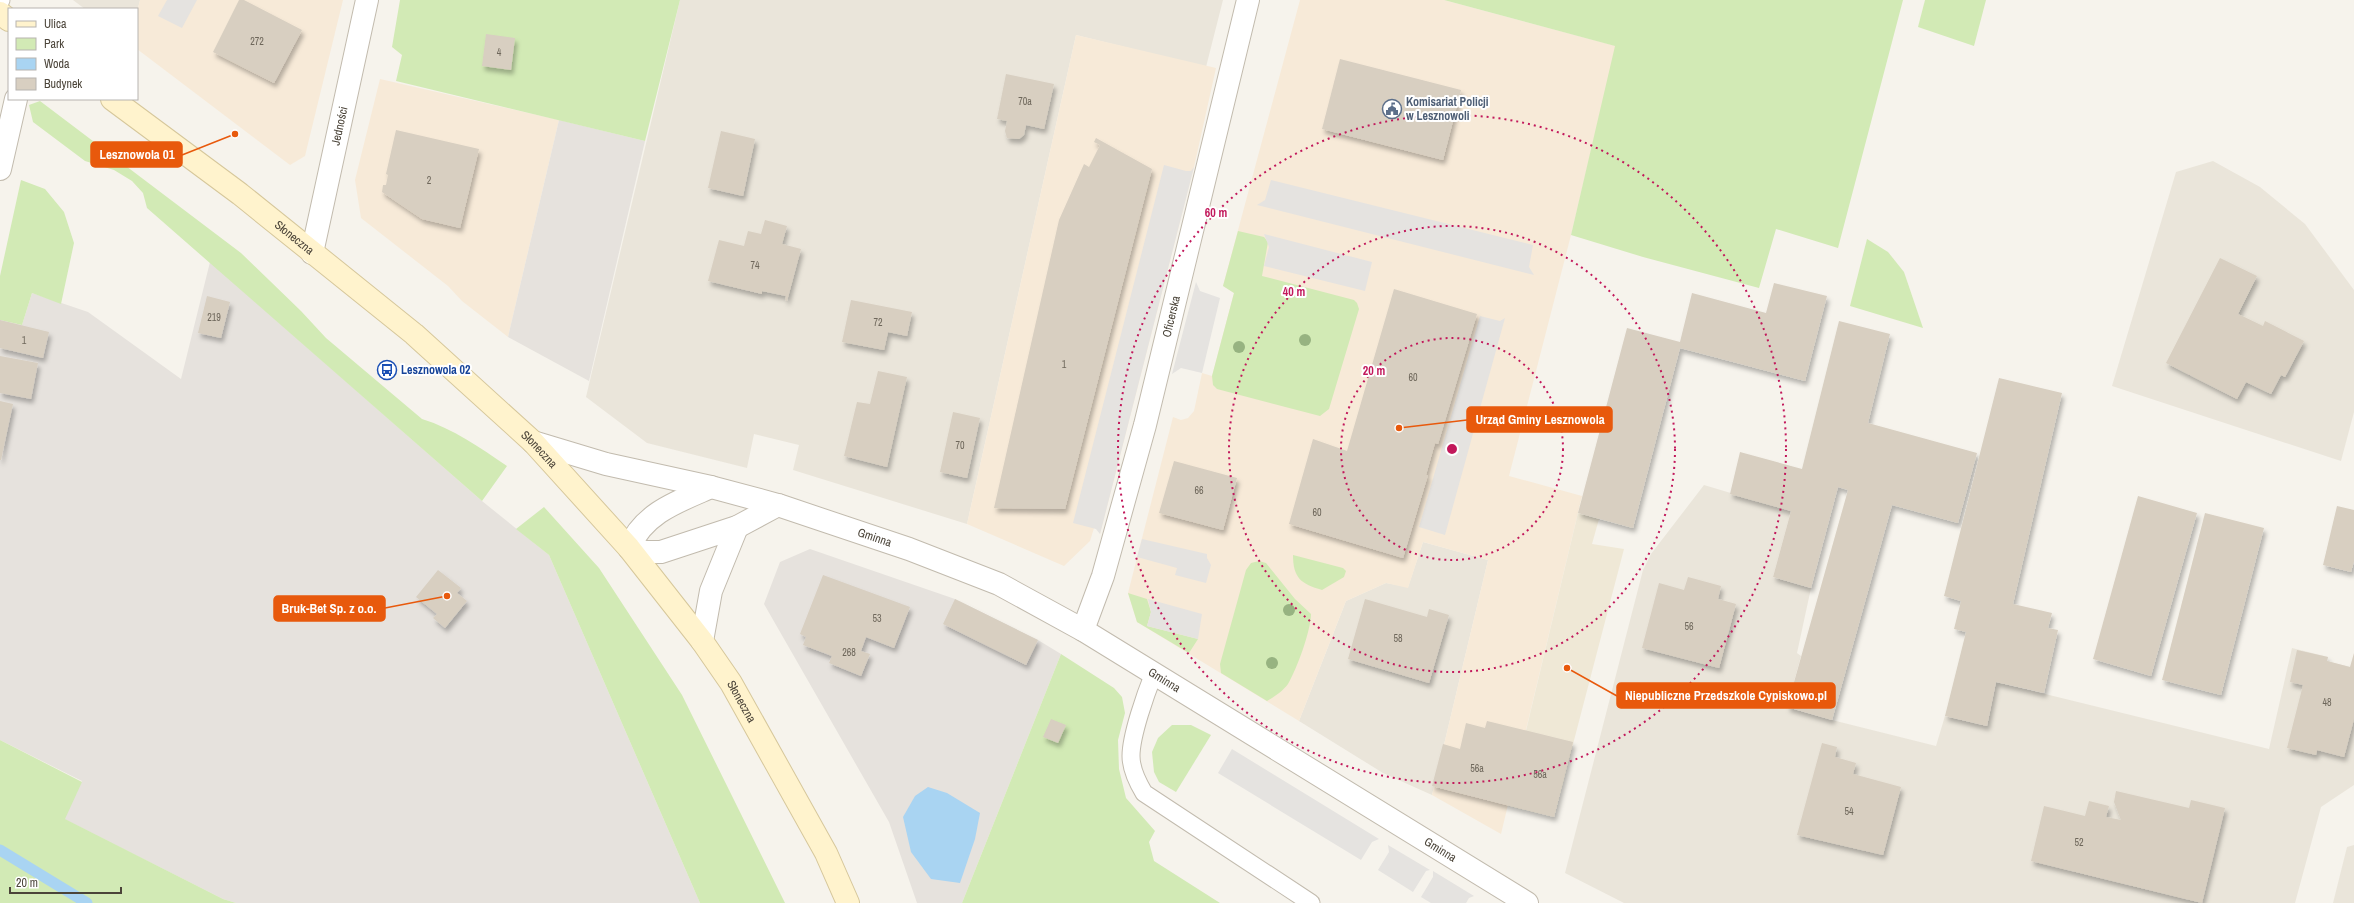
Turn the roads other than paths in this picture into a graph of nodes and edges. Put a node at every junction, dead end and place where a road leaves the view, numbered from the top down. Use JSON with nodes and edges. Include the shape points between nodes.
{"nodes":[{"id":1,"x":367,"y":0,"type":"edge"},
{"id":2,"x":1248,"y":0,"type":"edge"},
{"id":3,"x":0,"y":13,"type":"edge"},
{"id":4,"x":8,"y":19,"type":"edge"},
{"id":5,"x":16,"y":100,"type":"edge"},
{"id":6,"x":113,"y":100,"type":"edge"},
{"id":7,"x":4,"y":128,"type":"edge"},
{"id":8,"x":0,"y":170,"type":"edge"},
{"id":9,"x":312,"y":253,"type":"junction"},
{"id":10,"x":533,"y":442,"type":"junction"},
{"id":11,"x":711,"y":486,"type":"junction"},
{"id":12,"x":778,"y":504,"type":"junction"},
{"id":13,"x":737,"y":527,"type":"junction"},
{"id":14,"x":629,"y":548,"type":"junction"},
{"id":15,"x":1083,"y":630,"type":"junction"},
{"id":16,"x":702,"y":642,"type":"junction"},
{"id":17,"x":1154,"y":673,"type":"junction"},
{"id":18,"x":848,"y":903,"type":"edge"},
{"id":19,"x":1310,"y":903,"type":"edge"},
{"id":20,"x":1528,"y":903,"type":"edge"}],
"edges":[{"from":1,"to":9,"type":"street","name":"Jedności"},
{"from":2,"to":15,"type":"street","name":"Oficerska","via":[[1145,425],[1103,576]]},
{"from":3,"to":4,"type":"main road"},
{"from":5,"to":7,"type":"street"},
{"from":6,"to":9,"type":"main road","name":"Słoneczna","via":[[240,194]]},
{"from":7,"to":8,"type":"street"},
{"from":9,"to":10,"type":"main road","name":"Słoneczna","via":[[414,334]]},
{"from":10,"to":11,"type":"street","name":"Gminna","via":[[606,464]]},
{"from":10,"to":14,"type":"main road","name":"Słoneczna"},
{"from":11,"to":12,"type":"street","name":"Gminna"},
{"from":11,"to":14,"type":"street","via":[[665,508],[642,525]]},
{"from":12,"to":13,"type":"street"},
{"from":12,"to":15,"type":"street","name":"Gminna","via":[[909,549],[999,584]]},
{"from":13,"to":14,"type":"street","via":[[661,552]]},
{"from":13,"to":16,"type":"street","via":[[711,591]]},
{"from":14,"to":16,"type":"main road","name":"Słoneczna"},
{"from":15,"to":17,"type":"street","name":"Gminna"},
{"from":16,"to":18,"type":"main road","name":"Słoneczna","via":[[731,683],[826,853]]},
{"from":17,"to":19,"type":"lane","via":[[1144,697],[1131,756],[1136,781],[1144,793]]},
{"from":17,"to":20,"type":"street","name":"Gminna"}]}
